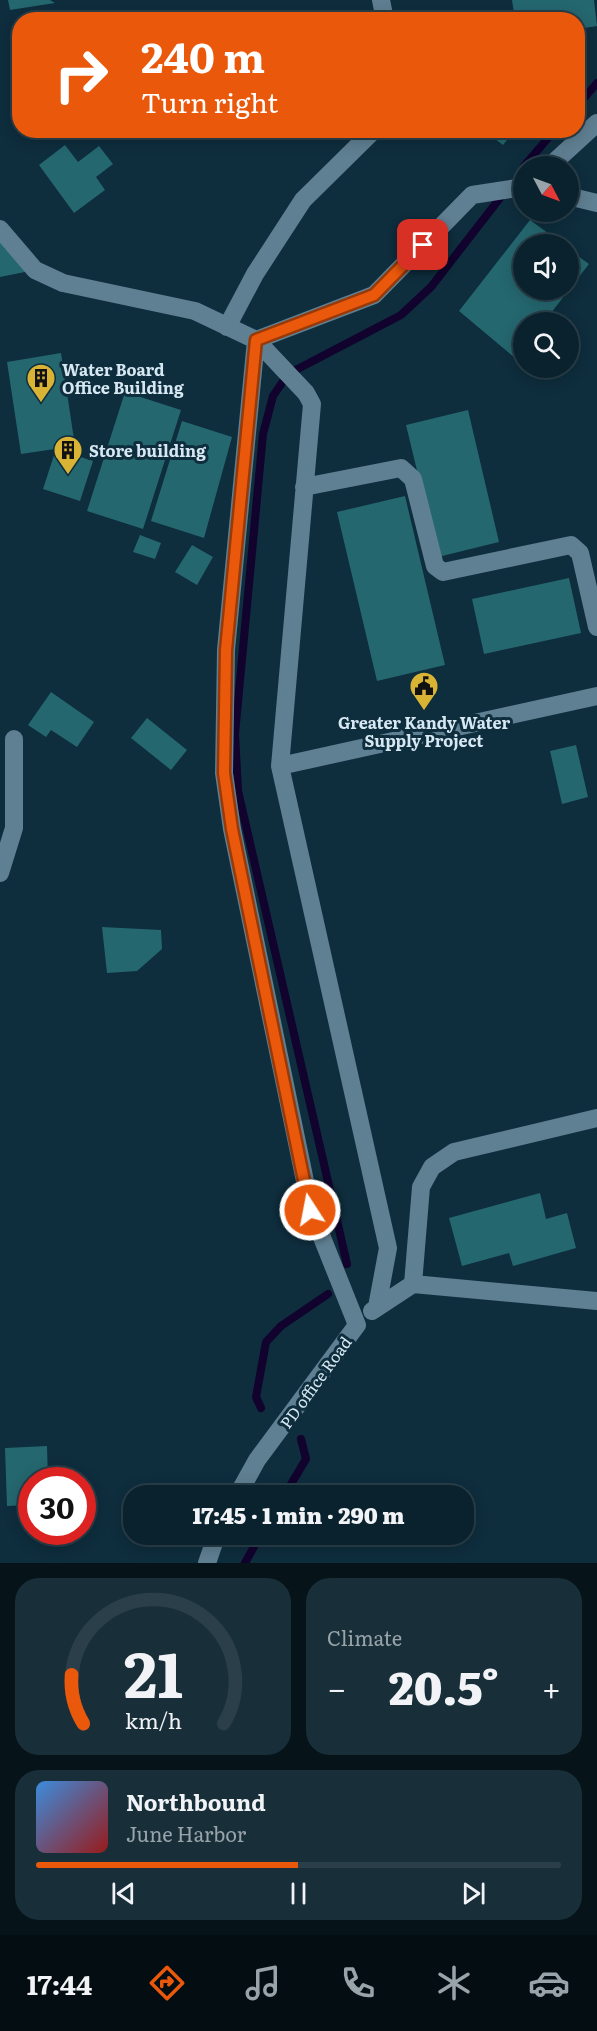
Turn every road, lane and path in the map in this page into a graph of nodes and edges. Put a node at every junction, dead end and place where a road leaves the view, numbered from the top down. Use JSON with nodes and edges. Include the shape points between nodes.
{"nodes":[{"id":1,"x":597,"y":123,"type":"edge"},
{"id":2,"x":585,"y":134,"type":"edge"},
{"id":3,"x":366,"y":138,"type":"edge"},
{"id":4,"x":581,"y":138,"type":"edge"},
{"id":5,"x":561,"y":156,"type":"edge"},
{"id":6,"x":513,"y":189,"type":"edge"},
{"id":7,"x":579,"y":199,"type":"edge"},
{"id":8,"x":597,"y":203,"type":"edge"},
{"id":9,"x":0,"y":229,"type":"edge"},
{"id":10,"x":226,"y":327,"type":"junction"},
{"id":11,"x":256,"y":340,"type":"junction"},
{"id":12,"x":304,"y":487,"type":"junction"},
{"id":13,"x":597,"y":627,"type":"edge"},
{"id":14,"x":597,"y":696,"type":"edge"},
{"id":15,"x":14,"y":740,"type":"dead end"},
{"id":16,"x":280,"y":766,"type":"junction"},
{"id":17,"x":0,"y":873,"type":"edge"},
{"id":18,"x":597,"y":1118,"type":"edge"},
{"id":19,"x":413,"y":1284,"type":"junction"},
{"id":20,"x":597,"y":1301,"type":"edge"},
{"id":21,"x":377,"y":1307,"type":"junction"},
{"id":22,"x":357,"y":1325,"type":"junction"},
{"id":23,"x":243,"y":1485,"type":"edge"},
{"id":24,"x":213,"y":1545,"type":"edge"},
{"id":25,"x":207,"y":1563,"type":"edge"}],
"edges":[{"from":1,"to":2,"type":"street"},
{"from":3,"to":10,"type":"street","via":[[303,200]]},
{"from":4,"to":5,"type":"street"},
{"from":6,"to":11,"type":"street","via":[[472,195],[374,295]]},
{"from":7,"to":8,"type":"street"},
{"from":9,"to":10,"type":"street","via":[[35,270],[63,283],[195,311]]},
{"from":10,"to":11,"type":"street"},
{"from":11,"to":12,"type":"street","via":[[312,404]]},
{"from":11,"to":22,"type":"street","name":"PD office Road","via":[[226,650],[224,773],[310,1210]]},
{"from":12,"to":13,"type":"street","via":[[401,468],[413,479],[435,566],[443,572],[570,544],[580,553]]},
{"from":12,"to":16,"type":"street"},
{"from":14,"to":16,"type":"street"},
{"from":15,"to":17,"type":"street","via":[[14,828]]},
{"from":16,"to":21,"type":"street","via":[[388,1248]]},
{"from":18,"to":19,"type":"street","via":[[454,1152],[432,1167],[421,1187]]},
{"from":19,"to":20,"type":"street"},
{"from":19,"to":21,"type":"street"},
{"from":21,"to":22,"type":"street"},
{"from":22,"to":23,"type":"street","name":"PD office Road","via":[[257,1460]]},
{"from":24,"to":25,"type":"street"}]}
